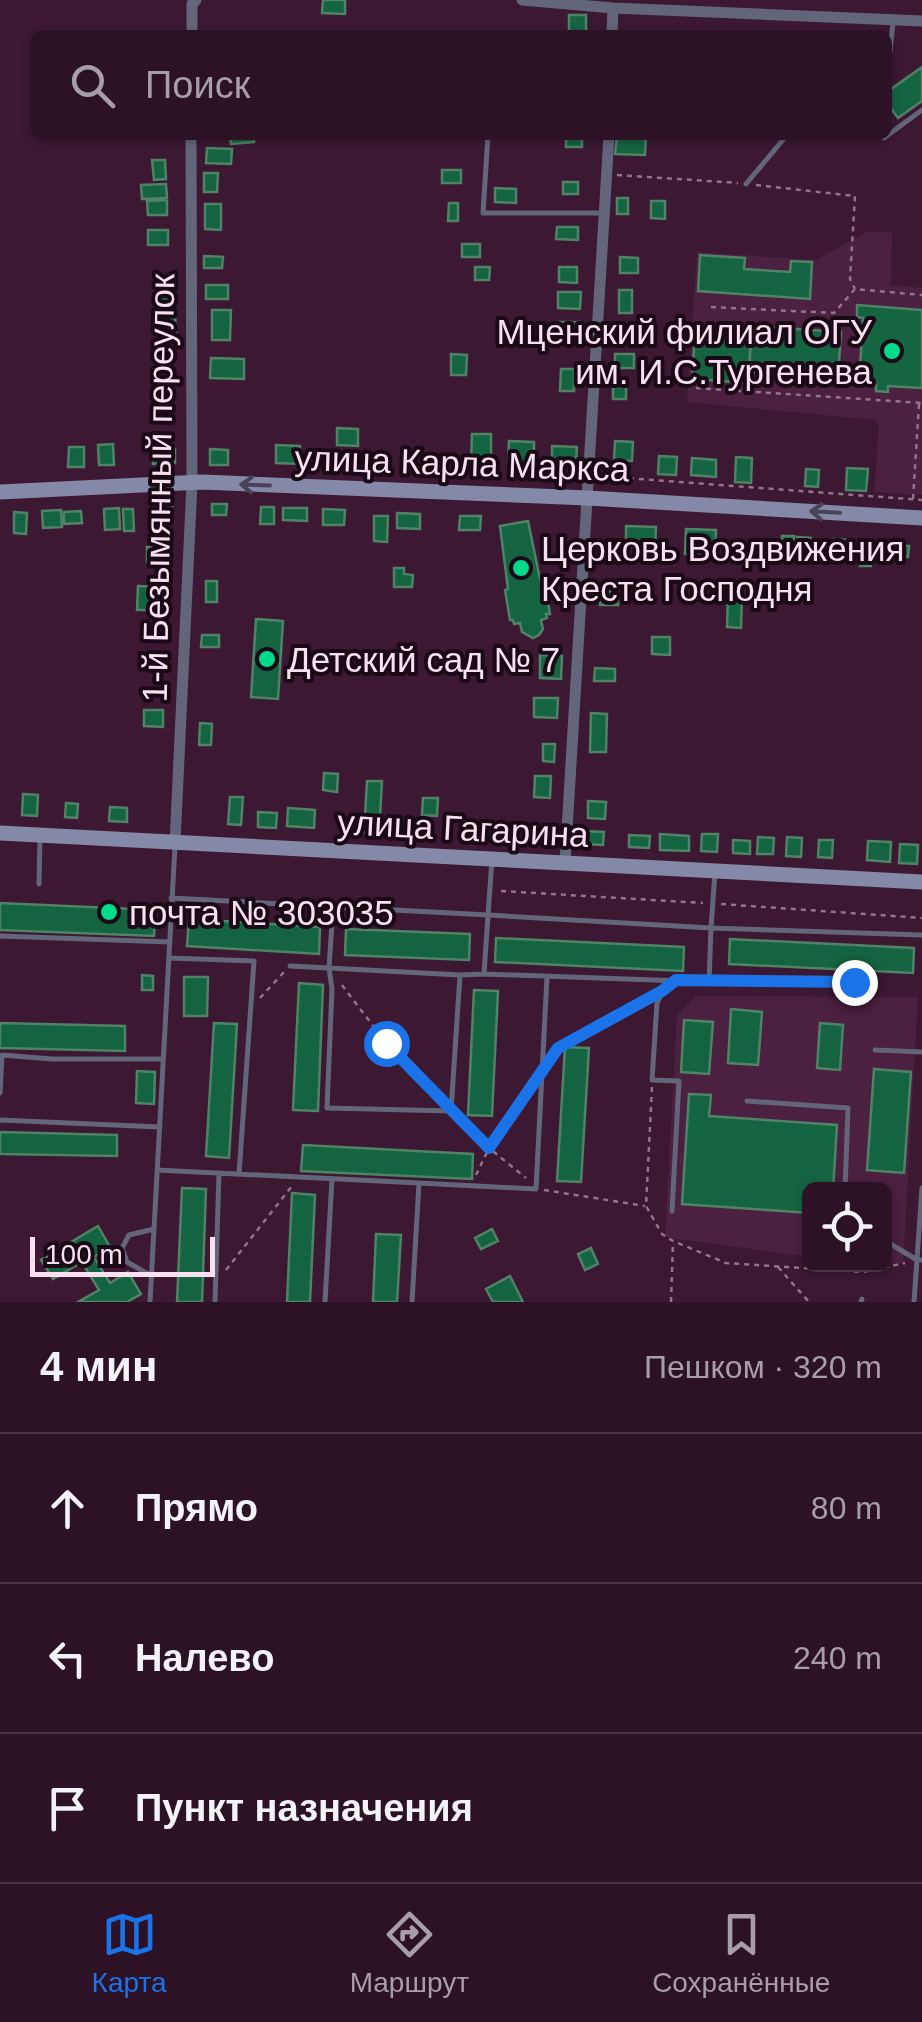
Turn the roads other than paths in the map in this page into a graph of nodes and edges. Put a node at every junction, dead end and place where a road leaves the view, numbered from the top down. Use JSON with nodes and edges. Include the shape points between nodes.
{"nodes":[{"id":1,"x":196,"y":0,"type":"edge"},
{"id":2,"x":522,"y":0,"type":"edge"},
{"id":3,"x":613,"y":8,"type":"junction"},
{"id":4,"x":893,"y":20,"type":"junction"},
{"id":5,"x":922,"y":21,"type":"edge"},
{"id":6,"x":192,"y":30,"type":"edge"},
{"id":7,"x":612,"y":30,"type":"edge"},
{"id":8,"x":892,"y":31,"type":"edge"},
{"id":9,"x":922,"y":110,"type":"edge"},
{"id":10,"x":892,"y":132,"type":"edge"},
{"id":11,"x":191,"y":140,"type":"edge"},
{"id":12,"x":488,"y":140,"type":"edge"},
{"id":13,"x":609,"y":140,"type":"edge"},
{"id":14,"x":783,"y":140,"type":"edge"},
{"id":15,"x":746,"y":184,"type":"road end"},
{"id":16,"x":606,"y":213,"type":"junction"},
{"id":17,"x":192,"y":483,"type":"junction"},
{"id":18,"x":0,"y":492,"type":"edge"},
{"id":19,"x":588,"y":498,"type":"junction"},
{"id":20,"x":922,"y":518,"type":"edge"},
{"id":21,"x":0,"y":833,"type":"edge"},
{"id":22,"x":40,"y":836,"type":"junction"},
{"id":23,"x":175,"y":842,"type":"junction"},
{"id":24,"x":492,"y":859,"type":"junction"},
{"id":25,"x":565,"y":863,"type":"junction"},
{"id":26,"x":715,"y":871,"type":"junction"},
{"id":27,"x":922,"y":882,"type":"edge"},
{"id":28,"x":38,"y":884,"type":"dead end"},
{"id":29,"x":171,"y":898,"type":"junction"},
{"id":30,"x":332,"y":908,"type":"junction"},
{"id":31,"x":488,"y":915,"type":"junction"},
{"id":32,"x":711,"y":928,"type":"junction"},
{"id":33,"x":922,"y":934,"type":"edge"},
{"id":34,"x":0,"y":936,"type":"edge"},
{"id":35,"x":170,"y":942,"type":"junction"},
{"id":36,"x":169,"y":958,"type":"junction"},
{"id":37,"x":290,"y":966,"type":"road end"},
{"id":38,"x":329,"y":968,"type":"junction"},
{"id":39,"x":484,"y":974,"type":"junction"},
{"id":40,"x":460,"y":975,"type":"junction"},
{"id":41,"x":547,"y":978,"type":"junction"},
{"id":42,"x":676,"y":980,"type":"junction"},
{"id":43,"x":709,"y":982,"type":"junction"},
{"id":44,"x":854,"y":982,"type":"dead end"},
{"id":45,"x":875,"y":1050,"type":"dead end"},
{"id":46,"x":922,"y":1052,"type":"edge"},
{"id":47,"x":163,"y":1059,"type":"junction"},
{"id":48,"x":0,"y":1094,"type":"edge"},
{"id":49,"x":747,"y":1101,"type":"dead end"},
{"id":50,"x":0,"y":1120,"type":"edge"},
{"id":51,"x":160,"y":1128,"type":"junction"},
{"id":52,"x":157,"y":1170,"type":"junction"},
{"id":53,"x":219,"y":1173,"type":"junction"},
{"id":54,"x":240,"y":1174,"type":"junction"},
{"id":55,"x":332,"y":1178,"type":"junction"},
{"id":56,"x":845,"y":1182,"type":"edge"},
{"id":57,"x":418,"y":1183,"type":"junction"},
{"id":58,"x":922,"y":1188,"type":"edge"},
{"id":59,"x":672,"y":1211,"type":"dead end"},
{"id":60,"x":154,"y":1228,"type":"junction"},
{"id":61,"x":892,"y":1244,"type":"edge"},
{"id":62,"x":920,"y":1260,"type":"edge"},
{"id":63,"x":152,"y":1276,"type":"junction"},
{"id":64,"x":150,"y":1302,"type":"edge"},
{"id":65,"x":215,"y":1302,"type":"edge"},
{"id":66,"x":325,"y":1302,"type":"edge"},
{"id":67,"x":412,"y":1302,"type":"edge"},
{"id":68,"x":914,"y":1302,"type":"edge"}],
"edges":[{"from":1,"to":6,"type":"street"},
{"from":2,"to":3,"type":"street"},
{"from":3,"to":4,"type":"street"},
{"from":3,"to":7,"type":"street"},
{"from":4,"to":5,"type":"street"},
{"from":4,"to":8,"type":"lane"},
{"from":9,"to":10,"type":"lane"},
{"from":11,"to":17,"type":"street","name":"1-й Безымянный переулок"},
{"from":12,"to":16,"type":"lane","via":[[483,213]]},
{"from":13,"to":16,"type":"street"},
{"from":14,"to":15,"type":"lane"},
{"from":16,"to":19,"type":"street"},
{"from":17,"to":18,"type":"main road","name":"улица Карла Маркса"},
{"from":19,"to":17,"type":"main road","name":"улица Карла Маркса","one_way":true},
{"from":17,"to":23,"type":"street","name":"1-й Безымянный переулок"},
{"from":20,"to":19,"type":"main road","name":"улица Карла Маркса","one_way":true},
{"from":19,"to":25,"type":"street"},
{"from":21,"to":22,"type":"main road","name":"улица Гагарина"},
{"from":22,"to":23,"type":"main road","name":"улица Гагарина"},
{"from":22,"to":28,"type":"lane"},
{"from":23,"to":24,"type":"main road","name":"улица Гагарина"},
{"from":23,"to":29,"type":"lane"},
{"from":24,"to":25,"type":"main road","name":"улица Гагарина"},
{"from":24,"to":31,"type":"lane"},
{"from":25,"to":26,"type":"main road","name":"улица Гагарина"},
{"from":26,"to":27,"type":"main road","name":"улица Гагарина"},
{"from":26,"to":32,"type":"lane"},
{"from":29,"to":30,"type":"lane"},
{"from":29,"to":35,"type":"lane"},
{"from":30,"to":31,"type":"lane"},
{"from":30,"to":38,"type":"lane"},
{"from":31,"to":32,"type":"lane"},
{"from":31,"to":39,"type":"lane"},
{"from":32,"to":33,"type":"lane"},
{"from":32,"to":43,"type":"lane"},
{"from":34,"to":35,"type":"lane"},
{"from":35,"to":36,"type":"lane"},
{"from":36,"to":47,"type":"lane"},
{"from":36,"to":54,"type":"lane","via":[[254,961]]},
{"from":37,"to":38,"type":"lane"},
{"from":38,"to":40,"type":"lane"},
{"from":38,"to":40,"type":"lane","via":[[327,1108],[451,1111]]},
{"from":39,"to":40,"type":"lane"},
{"from":39,"to":41,"type":"lane"},
{"from":41,"to":42,"type":"lane"},
{"from":41,"to":57,"type":"lane","via":[[536,1189]]},
{"from":42,"to":43,"type":"lane"},
{"from":42,"to":59,"type":"lane","via":[[657,1003],[652,1080],[680,1082]]},
{"from":43,"to":44,"type":"lane"},
{"from":45,"to":46,"type":"lane"},
{"from":47,"to":48,"type":"lane","via":[[2,1055]]},
{"from":47,"to":51,"type":"lane"},
{"from":49,"to":56,"type":"lane","via":[[848,1108]]},
{"from":50,"to":51,"type":"lane"},
{"from":51,"to":52,"type":"lane"},
{"from":52,"to":53,"type":"lane"},
{"from":52,"to":60,"type":"lane"},
{"from":53,"to":54,"type":"lane"},
{"from":53,"to":65,"type":"lane"},
{"from":54,"to":55,"type":"lane"},
{"from":55,"to":57,"type":"lane"},
{"from":55,"to":66,"type":"lane"},
{"from":57,"to":67,"type":"lane"},
{"from":58,"to":62,"type":"lane"},
{"from":60,"to":63,"type":"lane"},
{"from":60,"to":63,"type":"lane","via":[[129,1235],[122,1248],[127,1262]]},
{"from":61,"to":62,"type":"lane"},
{"from":62,"to":68,"type":"lane"},
{"from":63,"to":64,"type":"lane"}]}
